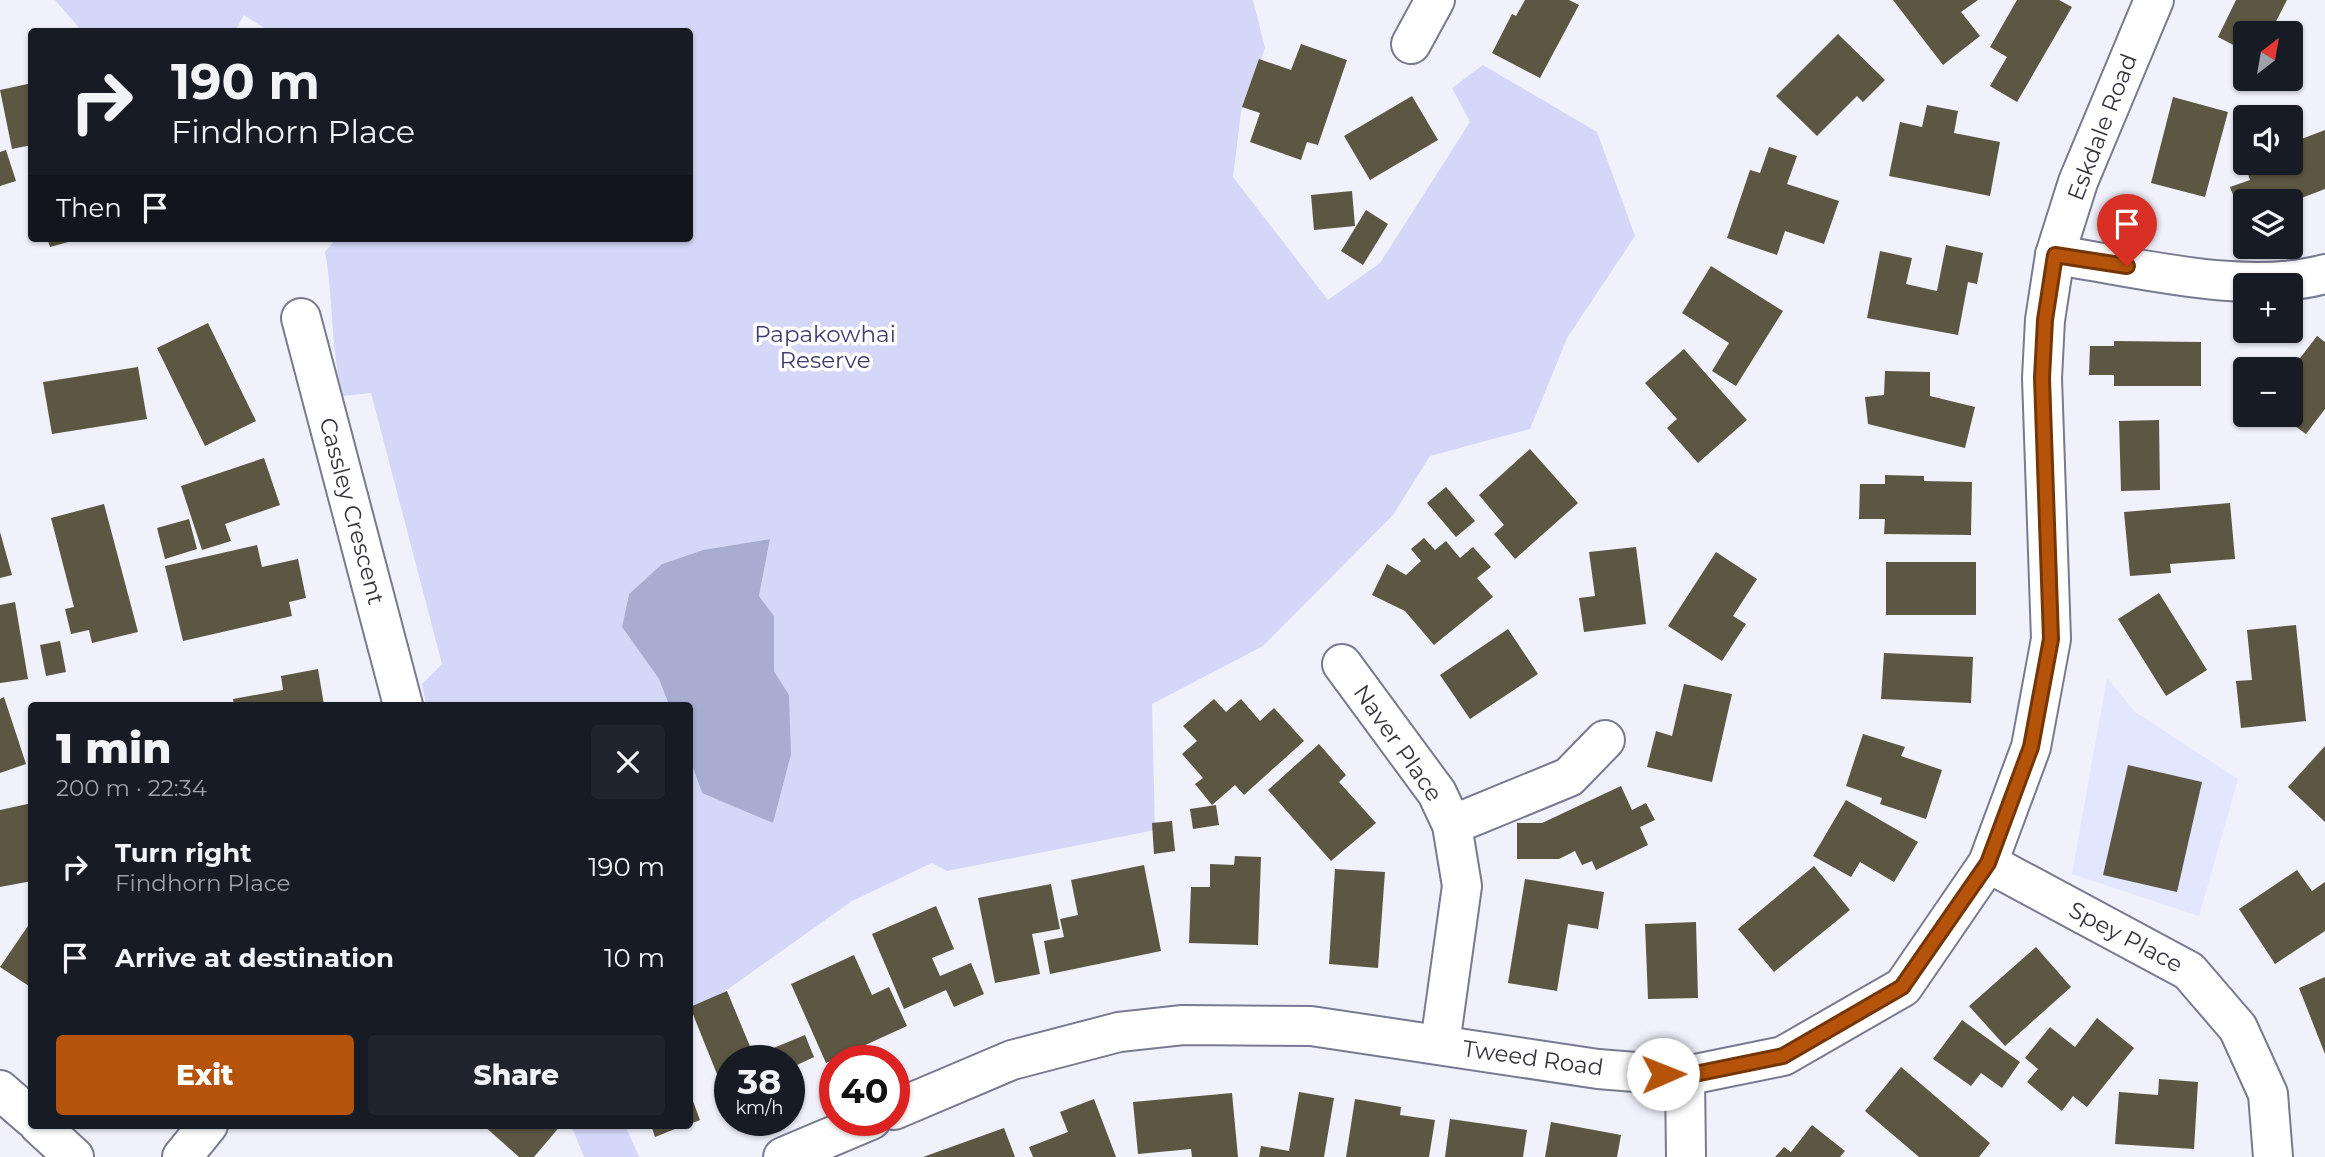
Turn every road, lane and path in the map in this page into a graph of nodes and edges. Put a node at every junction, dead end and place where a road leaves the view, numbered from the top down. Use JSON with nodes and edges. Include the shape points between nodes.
{"nodes":[{"id":1,"x":1435,"y":0,"type":"edge"},
{"id":2,"x":2154,"y":0,"type":"edge"},
{"id":3,"x":1411,"y":44,"type":"dead end"},
{"id":4,"x":2055,"y":255,"type":"junction"},
{"id":5,"x":2325,"y":274,"type":"edge"},
{"id":6,"x":301,"y":318,"type":"dead end"},
{"id":7,"x":1342,"y":664,"type":"dead end"},
{"id":8,"x":402,"y":702,"type":"edge"},
{"id":9,"x":1605,"y":740,"type":"dead end"},
{"id":10,"x":1452,"y":825,"type":"junction"},
{"id":11,"x":1988,"y":863,"type":"junction"},
{"id":12,"x":1440,"y":1044,"type":"junction"},
{"id":13,"x":1685,"y":1076,"type":"junction"},
{"id":14,"x":0,"y":1090,"type":"edge"},
{"id":15,"x":910,"y":1103,"type":"edge"},
{"id":16,"x":28,"y":1114,"type":"edge"},
{"id":17,"x":44,"y":1129,"type":"edge"},
{"id":18,"x":205,"y":1129,"type":"edge"},
{"id":19,"x":833,"y":1136,"type":"edge"},
{"id":20,"x":75,"y":1157,"type":"edge"},
{"id":21,"x":182,"y":1157,"type":"edge"},
{"id":22,"x":783,"y":1157,"type":"edge"},
{"id":23,"x":1686,"y":1157,"type":"edge"},
{"id":24,"x":2273,"y":1157,"type":"edge"}],
"edges":[{"from":1,"to":3,"type":"street"},
{"from":2,"to":4,"type":"street","name":"Eskdale Road","via":[[2083,169]]},
{"from":4,"to":5,"type":"street","via":[[2224,280],[2303,280]]},
{"from":4,"to":11,"type":"street","name":"Tweed Road","via":[[2042,378],[2051,639],[2031,747]]},
{"from":6,"to":8,"type":"street","name":"Cassley Crescent"},
{"from":7,"to":10,"type":"street","name":"Naver Place","via":[[1437,793]]},
{"from":9,"to":10,"type":"street","name":"Naver Place","via":[[1569,777]]},
{"from":10,"to":12,"type":"street","name":"Naver Place","via":[[1462,886]]},
{"from":11,"to":13,"type":"street","name":"Tweed Road","via":[[1902,987],[1783,1056]]},
{"from":11,"to":24,"type":"street","name":"Spey Place","via":[[2189,971],[2238,1028],[2268,1094]]},
{"from":12,"to":13,"type":"street","name":"Tweed Road","via":[[1598,1069]]},
{"from":12,"to":15,"type":"street","name":"Tweed Road","via":[[1311,1026],[1248,1023],[1119,1032],[1012,1060]]},
{"from":13,"to":23,"type":"street"},
{"from":14,"to":16,"type":"street"},
{"from":17,"to":20,"type":"street"},
{"from":18,"to":21,"type":"street"},
{"from":19,"to":22,"type":"street"}]}
